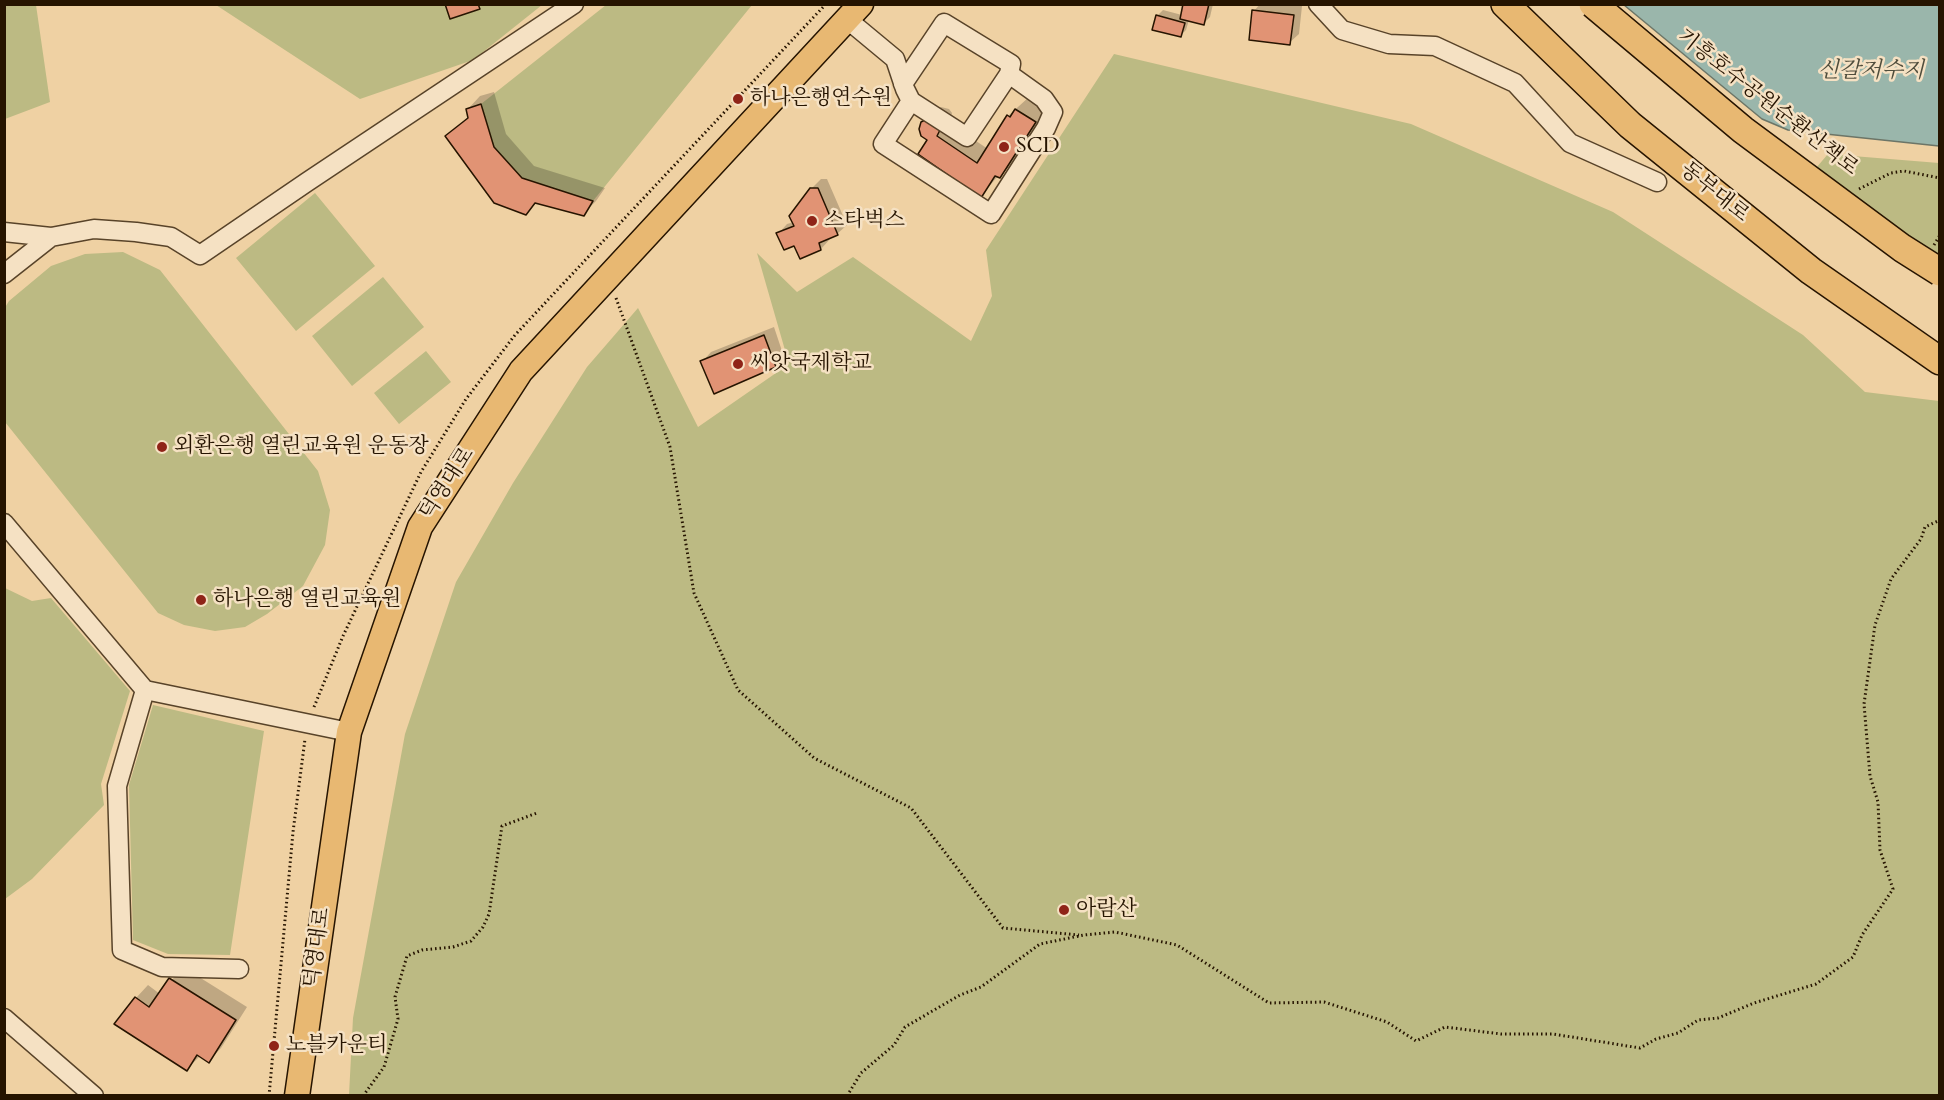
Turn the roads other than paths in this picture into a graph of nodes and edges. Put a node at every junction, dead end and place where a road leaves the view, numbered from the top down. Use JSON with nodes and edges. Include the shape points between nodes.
{"nodes":[{"id":1,"x":574,"y":4,"type":"edge"},
{"id":2,"x":1318,"y":4,"type":"edge"},
{"id":3,"x":1505,"y":4,"type":"edge"},
{"id":4,"x":1593,"y":4,"type":"edge"},
{"id":5,"x":854,"y":12,"type":"edge"},
{"id":6,"x":1009,"y":74,"type":"junction"},
{"id":7,"x":903,"y":84,"type":"junction"},
{"id":8,"x":911,"y":100,"type":"junction"},
{"id":9,"x":1657,"y":182,"type":"dead end"},
{"id":10,"x":4,"y":232,"type":"edge"},
{"id":11,"x":51,"y":237,"type":"junction"},
{"id":12,"x":1940,"y":272,"type":"edge"},
{"id":13,"x":4,"y":274,"type":"edge"},
{"id":14,"x":1940,"y":361,"type":"edge"},
{"id":15,"x":4,"y":523,"type":"edge"},
{"id":16,"x":146,"y":690,"type":"junction"},
{"id":17,"x":349,"y":732,"type":"junction"},
{"id":18,"x":238,"y":969,"type":"dead end"},
{"id":19,"x":4,"y":1018,"type":"edge"},
{"id":20,"x":94,"y":1095,"type":"edge"},
{"id":21,"x":297,"y":1095,"type":"edge"}],
"edges":[{"from":1,"to":11,"type":"street","via":[[200,255],[171,237],[136,232],[94,229]]},
{"from":2,"to":9,"type":"street","via":[[1342,30],[1389,45],[1435,46],[1515,83],[1570,143]]},
{"from":3,"to":14,"type":"highway","name":"동부대로","via":[[1630,125],[1811,271]]},
{"from":4,"to":12,"type":"highway","bridge":true,"via":[[1743,130]]},
{"from":5,"to":7,"type":"street","via":[[895,59]]},
{"from":5,"to":17,"type":"main road","name":"덕영대로","via":[[521,371],[420,527]]},
{"from":6,"to":7,"type":"street","via":[[1011,64],[944,23]]},
{"from":6,"to":8,"type":"street","via":[[967,137]]},
{"from":6,"to":8,"type":"street","via":[[1044,99],[1053,112],[991,214],[882,144]]},
{"from":7,"to":8,"type":"street"},
{"from":10,"to":11,"type":"street"},
{"from":11,"to":13,"type":"street"},
{"from":15,"to":16,"type":"street"},
{"from":16,"to":17,"type":"street"},
{"from":16,"to":18,"type":"street","via":[[117,786],[122,950],[162,967]]},
{"from":17,"to":21,"type":"main road","name":"덕영대로"},
{"from":19,"to":20,"type":"street"}]}
